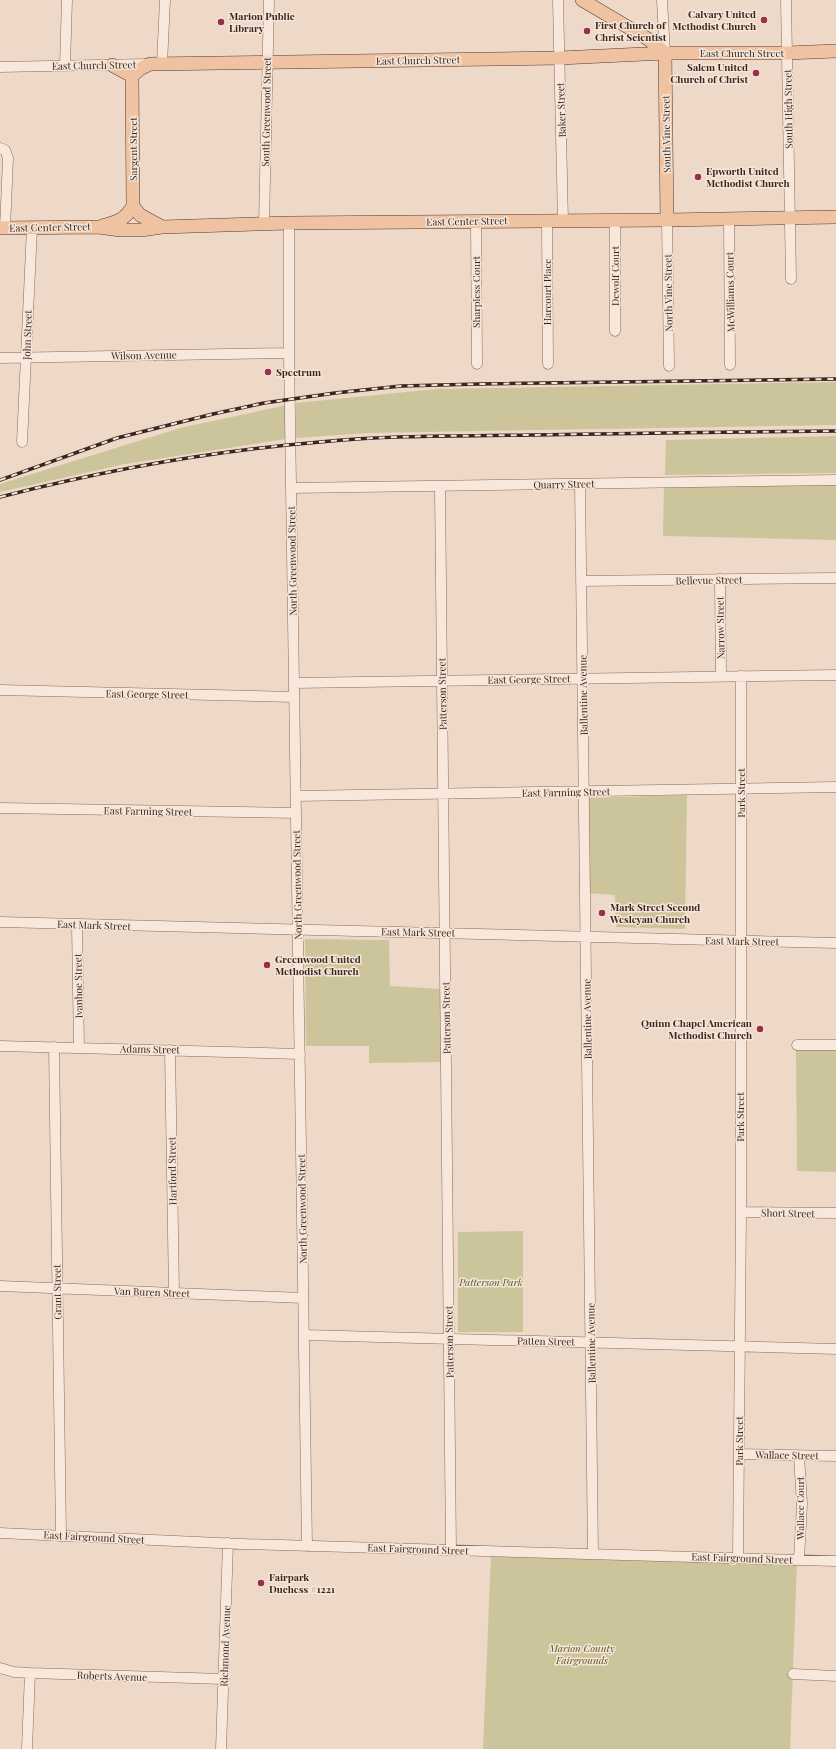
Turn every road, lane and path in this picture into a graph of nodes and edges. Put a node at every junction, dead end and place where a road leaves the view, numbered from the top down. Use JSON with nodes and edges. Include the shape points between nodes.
{"nodes":[{"id":1,"x":67,"y":0,"type":"edge"},
{"id":2,"x":165,"y":0,"type":"edge"},
{"id":3,"x":269,"y":0,"type":"edge"},
{"id":4,"x":558,"y":0,"type":"edge"},
{"id":5,"x":582,"y":0,"type":"edge"},
{"id":6,"x":662,"y":0,"type":"edge"},
{"id":7,"x":786,"y":0,"type":"edge"},
{"id":8,"x":836,"y":51,"type":"edge"},
{"id":9,"x":665,"y":53,"type":"junction"},
{"id":10,"x":787,"y":53,"type":"junction"},
{"id":11,"x":560,"y":58,"type":"junction"},
{"id":12,"x":267,"y":62,"type":"junction"},
{"id":13,"x":156,"y":64,"type":"junction"},
{"id":14,"x":65,"y":65,"type":"junction"},
{"id":15,"x":112,"y":65,"type":"junction"},
{"id":16,"x":0,"y":67,"type":"edge"},
{"id":17,"x":132,"y":76,"type":"junction"},
{"id":18,"x":0,"y":148,"type":"edge"},
{"id":19,"x":133,"y":206,"type":"junction"},
{"id":20,"x":790,"y":217,"type":"junction"},
{"id":21,"x":836,"y":217,"type":"edge"},
{"id":22,"x":729,"y":219,"type":"junction"},
{"id":23,"x":615,"y":220,"type":"junction"},
{"id":24,"x":666,"y":220,"type":"junction"},
{"id":25,"x":476,"y":221,"type":"junction"},
{"id":26,"x":547,"y":221,"type":"junction"},
{"id":27,"x":563,"y":221,"type":"junction"},
{"id":28,"x":289,"y":223,"type":"junction"},
{"id":29,"x":264,"y":224,"type":"junction"},
{"id":30,"x":162,"y":226,"type":"junction"},
{"id":31,"x":99,"y":227,"type":"junction"},
{"id":32,"x":3,"y":228,"type":"edge"},
{"id":33,"x":32,"y":228,"type":"junction"},
{"id":34,"x":791,"y":279,"type":"dead end"},
{"id":35,"x":615,"y":331,"type":"dead end"},
{"id":36,"x":289,"y":353,"type":"junction"},
{"id":37,"x":26,"y":357,"type":"junction"},
{"id":38,"x":0,"y":358,"type":"edge"},
{"id":39,"x":477,"y":364,"type":"dead end"},
{"id":40,"x":548,"y":364,"type":"dead end"},
{"id":41,"x":730,"y":365,"type":"dead end"},
{"id":42,"x":669,"y":366,"type":"dead end"},
{"id":43,"x":22,"y":442,"type":"dead end"},
{"id":44,"x":836,"y":480,"type":"edge"},
{"id":45,"x":580,"y":484,"type":"junction"},
{"id":46,"x":440,"y":486,"type":"junction"},
{"id":47,"x":291,"y":488,"type":"junction"},
{"id":48,"x":836,"y":578,"type":"edge"},
{"id":49,"x":720,"y":579,"type":"junction"},
{"id":50,"x":581,"y":581,"type":"junction"},
{"id":51,"x":836,"y":675,"type":"edge"},
{"id":52,"x":721,"y":676,"type":"junction"},
{"id":53,"x":741,"y":676,"type":"junction"},
{"id":54,"x":582,"y":679,"type":"junction"},
{"id":55,"x":442,"y":681,"type":"junction"},
{"id":56,"x":294,"y":683,"type":"junction"},
{"id":57,"x":0,"y":690,"type":"edge"},
{"id":58,"x":294,"y":697,"type":"junction"},
{"id":59,"x":836,"y":787,"type":"edge"},
{"id":60,"x":741,"y":789,"type":"junction"},
{"id":61,"x":584,"y":792,"type":"junction"},
{"id":62,"x":443,"y":794,"type":"junction"},
{"id":63,"x":296,"y":796,"type":"junction"},
{"id":64,"x":0,"y":808,"type":"edge"},
{"id":65,"x":296,"y":813,"type":"junction"},
{"id":66,"x":0,"y":922,"type":"edge"},
{"id":67,"x":77,"y":925,"type":"junction"},
{"id":68,"x":298,"y":929,"type":"junction"},
{"id":69,"x":445,"y":933,"type":"junction"},
{"id":70,"x":586,"y":937,"type":"junction"},
{"id":71,"x":740,"y":941,"type":"junction"},
{"id":72,"x":836,"y":943,"type":"edge"},
{"id":73,"x":797,"y":1045,"type":"dead end"},
{"id":74,"x":836,"y":1045,"type":"edge"},
{"id":75,"x":0,"y":1046,"type":"edge"},
{"id":76,"x":54,"y":1047,"type":"junction"},
{"id":77,"x":79,"y":1048,"type":"junction"},
{"id":78,"x":170,"y":1050,"type":"junction"},
{"id":79,"x":300,"y":1054,"type":"junction"},
{"id":80,"x":740,"y":1212,"type":"junction"},
{"id":81,"x":836,"y":1213,"type":"edge"},
{"id":82,"x":0,"y":1286,"type":"edge"},
{"id":83,"x":57,"y":1288,"type":"junction"},
{"id":84,"x":174,"y":1293,"type":"junction"},
{"id":85,"x":303,"y":1298,"type":"junction"},
{"id":86,"x":304,"y":1335,"type":"junction"},
{"id":87,"x":449,"y":1339,"type":"junction"},
{"id":88,"x":590,"y":1343,"type":"junction"},
{"id":89,"x":739,"y":1346,"type":"junction"},
{"id":90,"x":836,"y":1349,"type":"edge"},
{"id":91,"x":739,"y":1454,"type":"junction"},
{"id":92,"x":799,"y":1456,"type":"junction"},
{"id":93,"x":836,"y":1456,"type":"edge"},
{"id":94,"x":0,"y":1533,"type":"edge"},
{"id":95,"x":61,"y":1536,"type":"junction"},
{"id":96,"x":228,"y":1543,"type":"junction"},
{"id":97,"x":307,"y":1546,"type":"junction"},
{"id":98,"x":451,"y":1550,"type":"junction"},
{"id":99,"x":593,"y":1554,"type":"junction"},
{"id":100,"x":738,"y":1558,"type":"junction"},
{"id":101,"x":799,"y":1560,"type":"junction"},
{"id":102,"x":836,"y":1561,"type":"edge"},
{"id":103,"x":0,"y":1668,"type":"edge"},
{"id":104,"x":30,"y":1674,"type":"junction"},
{"id":105,"x":793,"y":1674,"type":"dead end"},
{"id":106,"x":836,"y":1676,"type":"edge"},
{"id":107,"x":224,"y":1679,"type":"junction"},
{"id":108,"x":27,"y":1749,"type":"edge"},
{"id":109,"x":222,"y":1749,"type":"edge"}],
"edges":[{"from":1,"to":14,"type":"street"},
{"from":2,"to":13,"type":"street"},
{"from":3,"to":12,"type":"street","name":"South Greenwood Street"},
{"from":4,"to":11,"type":"street","name":"Baker Street"},
{"from":5,"to":9,"type":"main road","via":[[648,39]]},
{"from":6,"to":9,"type":"street","name":"South Vine Street"},
{"from":7,"to":10,"type":"street","name":"South High Street"},
{"from":8,"to":10,"type":"main road","name":"East Church Street"},
{"from":9,"to":10,"type":"main road","name":"East Church Street"},
{"from":9,"to":11,"type":"main road","name":"East Church Street"},
{"from":9,"to":24,"type":"main road","name":"South Vine Street"},
{"from":10,"to":20,"type":"street","name":"South High Street"},
{"from":11,"to":12,"type":"main road","name":"East Church Street"},
{"from":11,"to":27,"type":"street","name":"Baker Street"},
{"from":12,"to":13,"type":"main road","name":"East Church Street"},
{"from":12,"to":29,"type":"street","name":"South Greenwood Street"},
{"from":13,"to":15,"type":"street","name":"East Church Street"},
{"from":13,"to":17,"type":"main road","via":[[140,69]]},
{"from":14,"to":15,"type":"street","name":"East Church Street"},
{"from":14,"to":16,"type":"street","name":"East Church Street"},
{"from":15,"to":17,"type":"main road"},
{"from":17,"to":19,"type":"main road","name":"Sargent Street"},
{"from":18,"to":32,"type":"street","via":[[5,150],[8,158]]},
{"from":19,"to":30,"type":"main road","via":[[140,215]]},
{"from":19,"to":31,"type":"main road","name":"East Center Street","via":[[128,215]]},
{"from":20,"to":21,"type":"main road","name":"East Center Street"},
{"from":20,"to":22,"type":"main road","name":"East Center Street"},
{"from":20,"to":34,"type":"street","name":"South High Street"},
{"from":22,"to":24,"type":"main road","name":"East Center Street"},
{"from":22,"to":41,"type":"street","name":"McWilliams Court"},
{"from":23,"to":24,"type":"main road","name":"East Center Street"},
{"from":23,"to":27,"type":"main road","name":"East Center Street"},
{"from":23,"to":35,"type":"street","name":"Dewolf Court"},
{"from":24,"to":42,"type":"street","name":"North Vine Street"},
{"from":25,"to":26,"type":"main road","name":"East Center Street"},
{"from":25,"to":28,"type":"main road","name":"East Center Street"},
{"from":25,"to":39,"type":"street","name":"Sharpless Court"},
{"from":26,"to":27,"type":"main road","name":"East Center Street"},
{"from":26,"to":40,"type":"street","name":"Harcourt Place"},
{"from":28,"to":29,"type":"main road","name":"East Center Street"},
{"from":28,"to":36,"type":"street","name":"North Greenwood Street"},
{"from":29,"to":30,"type":"main road","name":"East Center Street"},
{"from":30,"to":31,"type":"main road","name":"East Center Street","via":[[141,230]]},
{"from":31,"to":33,"type":"main road","name":"East Center Street"},
{"from":32,"to":33,"type":"main road","name":"East Center Street"},
{"from":33,"to":37,"type":"street","name":"John Street"},
{"from":36,"to":37,"type":"street","name":"Wilson Avenue"},
{"from":36,"to":47,"type":"street","name":"North Greenwood Street"},
{"from":37,"to":38,"type":"street","name":"Wilson Avenue"},
{"from":37,"to":43,"type":"street","name":"John Street"},
{"from":44,"to":45,"type":"street","name":"Quarry Street"},
{"from":45,"to":46,"type":"street","name":"Quarry Street"},
{"from":45,"to":50,"type":"street","name":"Ballentine Avenue"},
{"from":46,"to":47,"type":"street","name":"Quarry Street"},
{"from":46,"to":55,"type":"street","name":"Patterson Street"},
{"from":47,"to":56,"type":"street","name":"North Greenwood Street"},
{"from":48,"to":49,"type":"street","name":"Bellevue Street"},
{"from":49,"to":50,"type":"street","name":"Bellevue Street"},
{"from":49,"to":52,"type":"street","name":"Narrow Street"},
{"from":50,"to":54,"type":"street","name":"Ballentine Avenue"},
{"from":51,"to":53,"type":"street","name":"East George Street"},
{"from":52,"to":53,"type":"street","name":"East George Street"},
{"from":52,"to":54,"type":"street","name":"East George Street"},
{"from":53,"to":60,"type":"street","name":"Park Street"},
{"from":54,"to":55,"type":"street","name":"East George Street"},
{"from":54,"to":61,"type":"street","name":"Ballentine Avenue"},
{"from":55,"to":56,"type":"street","name":"East George Street"},
{"from":55,"to":62,"type":"street","name":"Patterson Street"},
{"from":56,"to":58,"type":"street","name":"North Greenwood Street"},
{"from":57,"to":58,"type":"street","name":"East George Street"},
{"from":58,"to":63,"type":"street","name":"North Greenwood Street"},
{"from":59,"to":60,"type":"street","name":"East Farming Street"},
{"from":60,"to":61,"type":"street","name":"East Farming Street"},
{"from":60,"to":71,"type":"street","name":"Park Street"},
{"from":61,"to":62,"type":"street","name":"East Farming Street"},
{"from":61,"to":70,"type":"street","name":"Ballentine Avenue"},
{"from":62,"to":63,"type":"street","name":"East Farming Street"},
{"from":62,"to":69,"type":"street","name":"Patterson Street"},
{"from":63,"to":65,"type":"street","name":"North Greenwood Street"},
{"from":64,"to":65,"type":"street","name":"East Farming Street"},
{"from":65,"to":68,"type":"street","name":"North Greenwood Street"},
{"from":66,"to":67,"type":"street","name":"East Mark Street"},
{"from":67,"to":68,"type":"street","name":"East Mark Street"},
{"from":67,"to":77,"type":"street","name":"Ivanhoe Street"},
{"from":68,"to":69,"type":"street","name":"East Mark Street"},
{"from":68,"to":79,"type":"street","name":"North Greenwood Street"},
{"from":69,"to":70,"type":"street","name":"East Mark Street"},
{"from":69,"to":87,"type":"street","name":"Patterson Street"},
{"from":70,"to":71,"type":"street","name":"East Mark Street"},
{"from":70,"to":88,"type":"street","name":"Ballentine Avenue"},
{"from":71,"to":72,"type":"street","name":"East Mark Street"},
{"from":71,"to":80,"type":"street","name":"Park Street"},
{"from":73,"to":74,"type":"street"},
{"from":75,"to":76,"type":"street","name":"Adams Street"},
{"from":76,"to":77,"type":"street","name":"Adams Street"},
{"from":76,"to":83,"type":"street","name":"Grant Street"},
{"from":77,"to":78,"type":"street","name":"Adams Street"},
{"from":78,"to":79,"type":"street","name":"Adams Street"},
{"from":78,"to":84,"type":"street","name":"Hartford Street"},
{"from":79,"to":85,"type":"street","name":"North Greenwood Street"},
{"from":80,"to":81,"type":"street","name":"Short Street"},
{"from":80,"to":89,"type":"street","name":"Park Street"},
{"from":82,"to":83,"type":"street","name":"Van Buren Street"},
{"from":83,"to":84,"type":"street","name":"Van Buren Street"},
{"from":83,"to":95,"type":"street","name":"Grant Street"},
{"from":84,"to":85,"type":"street","name":"Van Buren Street"},
{"from":85,"to":86,"type":"street","name":"North Greenwood Street"},
{"from":86,"to":87,"type":"street","name":"Patten Street"},
{"from":86,"to":97,"type":"street","name":"North Greenwood Street"},
{"from":87,"to":88,"type":"street","name":"Patten Street"},
{"from":87,"to":98,"type":"street","name":"Patterson Street"},
{"from":88,"to":89,"type":"street","name":"Patten Street"},
{"from":88,"to":99,"type":"street","name":"Ballentine Avenue"},
{"from":89,"to":90,"type":"street","name":"Patten Street"},
{"from":89,"to":91,"type":"street","name":"Park Street"},
{"from":91,"to":92,"type":"street","name":"Wallace Street"},
{"from":91,"to":100,"type":"street","name":"Park Street"},
{"from":92,"to":93,"type":"street","name":"Wallace Street"},
{"from":92,"to":101,"type":"street","name":"Wallace Court","via":[[802,1504]]},
{"from":94,"to":95,"type":"street","name":"East Fairground Street"},
{"from":95,"to":96,"type":"street","name":"East Fairground Street"},
{"from":96,"to":97,"type":"street","name":"East Fairground Street"},
{"from":96,"to":107,"type":"street","name":"Richmond Avenue"},
{"from":97,"to":98,"type":"street","name":"East Fairground Street"},
{"from":98,"to":99,"type":"street","name":"East Fairground Street"},
{"from":99,"to":100,"type":"street","name":"East Fairground Street"},
{"from":100,"to":101,"type":"street","name":"East Fairground Street"},
{"from":101,"to":102,"type":"street","name":"East Fairground Street"},
{"from":103,"to":104,"type":"street","name":"Roberts Avenue"},
{"from":104,"to":107,"type":"street","name":"Roberts Avenue"},
{"from":104,"to":108,"type":"street"},
{"from":105,"to":106,"type":"street"},
{"from":107,"to":109,"type":"street","name":"Richmond Avenue"}]}
